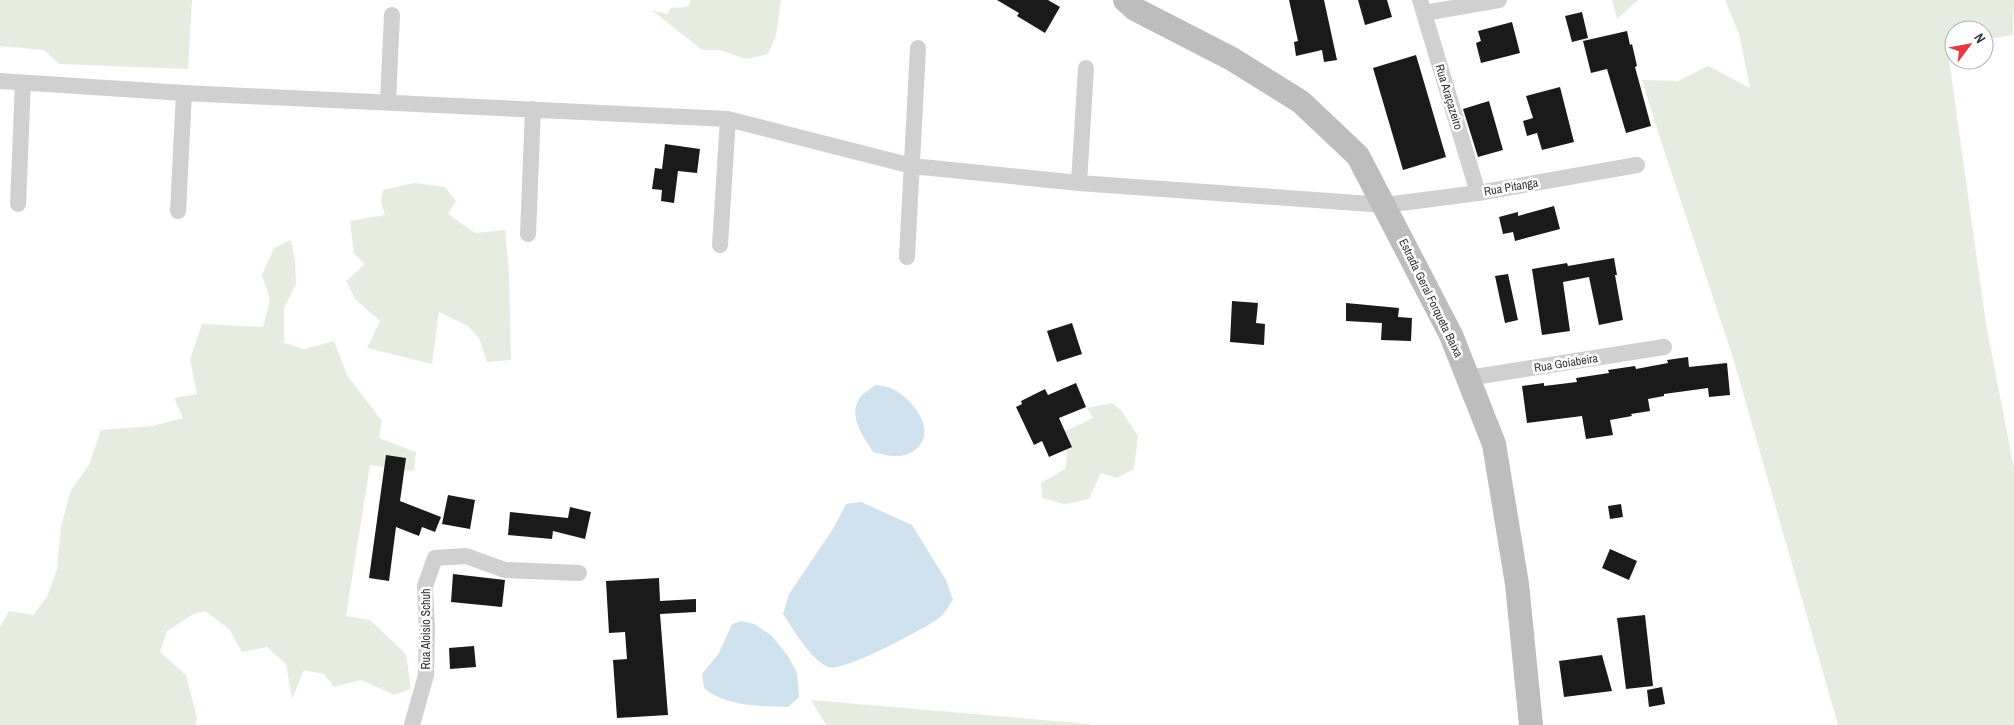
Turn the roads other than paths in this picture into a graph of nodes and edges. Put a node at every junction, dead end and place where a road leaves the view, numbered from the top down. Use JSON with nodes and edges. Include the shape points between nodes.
{"nodes":[{"id":1,"x":1125,"y":0,"type":"edge"},
{"id":2,"x":1499,"y":0,"type":"edge"},
{"id":3,"x":1422,"y":6,"type":"edge"},
{"id":4,"x":392,"y":15,"type":"dead end"},
{"id":5,"x":918,"y":48,"type":"dead end"},
{"id":6,"x":1086,"y":68,"type":"dead end"},
{"id":7,"x":0,"y":81,"type":"edge"},
{"id":8,"x":23,"y":83,"type":"junction"},
{"id":9,"x":184,"y":93,"type":"junction"},
{"id":10,"x":388,"y":102,"type":"junction"},
{"id":11,"x":533,"y":109,"type":"junction"},
{"id":12,"x":728,"y":119,"type":"junction"},
{"id":13,"x":1637,"y":165,"type":"dead end"},
{"id":14,"x":912,"y":166,"type":"junction"},
{"id":15,"x":1079,"y":183,"type":"junction"},
{"id":16,"x":1478,"y":193,"type":"junction"},
{"id":17,"x":18,"y":204,"type":"dead end"},
{"id":18,"x":1385,"y":205,"type":"junction"},
{"id":19,"x":178,"y":211,"type":"dead end"},
{"id":20,"x":528,"y":234,"type":"dead end"},
{"id":21,"x":720,"y":245,"type":"dead end"},
{"id":22,"x":907,"y":257,"type":"dead end"},
{"id":23,"x":1664,"y":347,"type":"dead end"},
{"id":24,"x":1468,"y":378,"type":"junction"},
{"id":25,"x":579,"y":573,"type":"dead end"},
{"id":26,"x":412,"y":725,"type":"edge"},
{"id":27,"x":1530,"y":725,"type":"edge"}],
"edges":[{"from":1,"to":18,"type":"street","name":"Estrada Geral Forqueta Baixa","via":[[1136,9],[1232,59],[1301,102],[1358,156]]},
{"from":2,"to":3,"type":"street"},
{"from":3,"to":16,"type":"street","name":"Rua Araçazeiro"},
{"from":4,"to":10,"type":"street"},
{"from":5,"to":14,"type":"street"},
{"from":6,"to":15,"type":"street"},
{"from":7,"to":8,"type":"street","name":"Rua Pitanga"},
{"from":8,"to":9,"type":"street","name":"Rua Pitanga"},
{"from":8,"to":17,"type":"street"},
{"from":9,"to":10,"type":"street","name":"Rua Pitanga"},
{"from":9,"to":19,"type":"street"},
{"from":10,"to":11,"type":"street","name":"Rua Pitanga"},
{"from":11,"to":12,"type":"street","name":"Rua Pitanga"},
{"from":11,"to":20,"type":"street"},
{"from":12,"to":14,"type":"street","name":"Rua Pitanga"},
{"from":12,"to":21,"type":"street"},
{"from":13,"to":16,"type":"street","name":"Rua Pitanga"},
{"from":14,"to":15,"type":"street","name":"Rua Pitanga"},
{"from":14,"to":22,"type":"street"},
{"from":15,"to":18,"type":"street","name":"Rua Pitanga"},
{"from":16,"to":18,"type":"street","name":"Rua Pitanga"},
{"from":18,"to":24,"type":"street","name":"Estrada Geral Forqueta Baixa","via":[[1451,335]]},
{"from":23,"to":24,"type":"street","name":"Rua Goiabeira"},
{"from":24,"to":27,"type":"street","name":"Estrada Geral Forqueta Baixa","via":[[1494,444],[1517,584]]},
{"from":25,"to":26,"type":"street","name":"Rua Aloisio Schuh","via":[[505,570],[466,556],[435,558],[425,586],[426,675]]}]}
